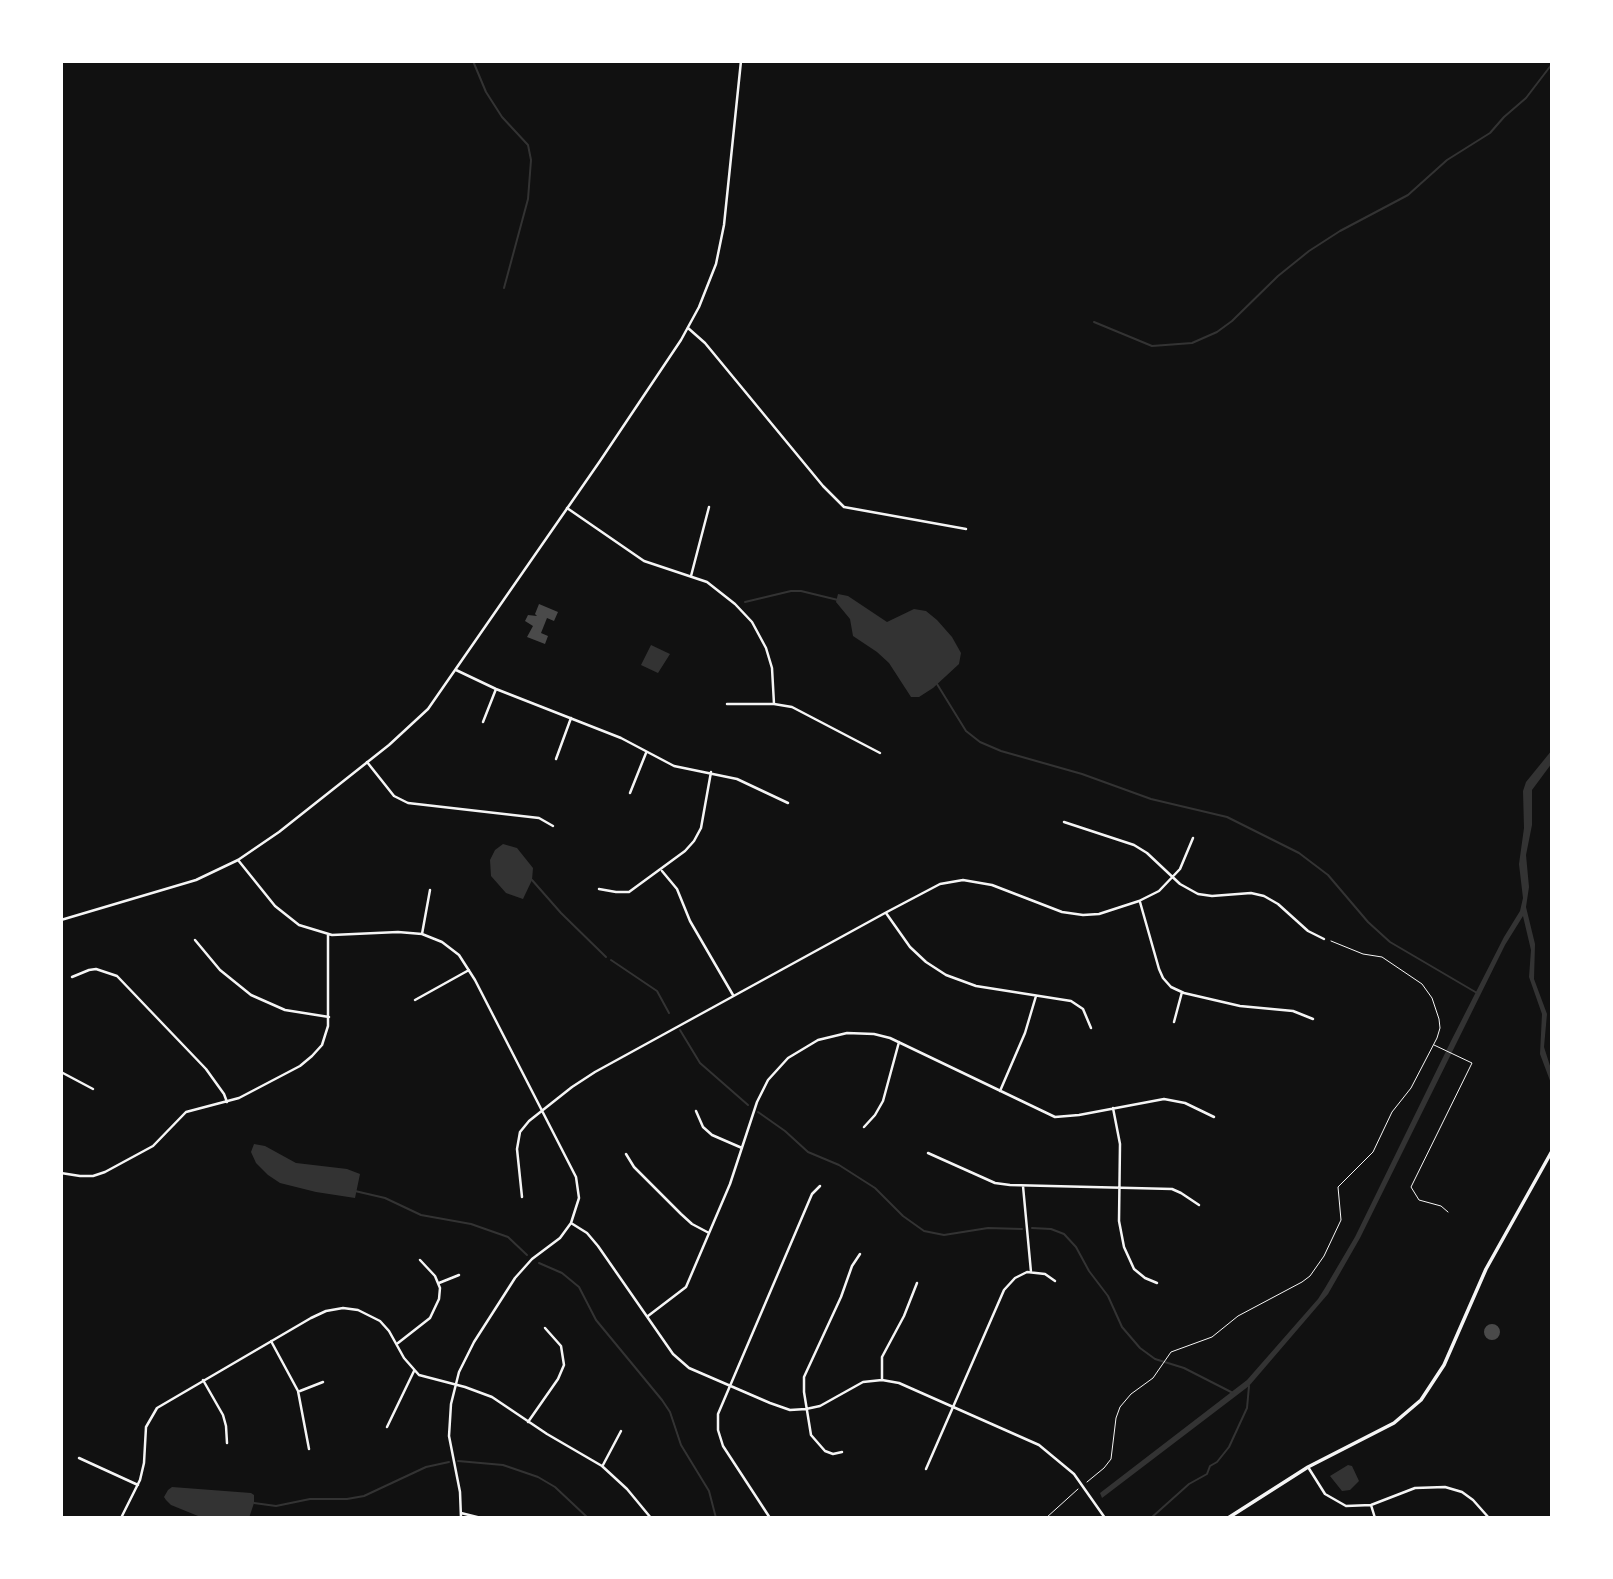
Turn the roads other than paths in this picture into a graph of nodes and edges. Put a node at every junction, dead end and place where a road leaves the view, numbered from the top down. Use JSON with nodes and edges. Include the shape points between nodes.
{"nodes":[{"id":1,"x":741,"y":61,"type":"edge"},
{"id":2,"x":688,"y":328,"type":"junction"},
{"id":3,"x":709,"y":507,"type":"dead end"},
{"id":4,"x":567,"y":509,"type":"junction"},
{"id":5,"x":966,"y":529,"type":"dead end"},
{"id":6,"x":691,"y":576,"type":"junction"},
{"id":7,"x":456,"y":670,"type":"junction"},
{"id":8,"x":496,"y":689,"type":"junction"},
{"id":9,"x":727,"y":704,"type":"dead end"},
{"id":10,"x":774,"y":704,"type":"junction"},
{"id":11,"x":571,"y":718,"type":"junction"},
{"id":12,"x":483,"y":722,"type":"dead end"},
{"id":13,"x":880,"y":752,"type":"dead end"},
{"id":14,"x":646,"y":753,"type":"junction"},
{"id":15,"x":556,"y":758,"type":"dead end"},
{"id":16,"x":367,"y":762,"type":"junction"},
{"id":17,"x":711,"y":772,"type":"junction"},
{"id":18,"x":630,"y":793,"type":"dead end"},
{"id":19,"x":788,"y":803,"type":"dead end"},
{"id":20,"x":1064,"y":822,"type":"dead end"},
{"id":21,"x":553,"y":826,"type":"dead end"},
{"id":22,"x":1193,"y":838,"type":"dead end"},
{"id":23,"x":238,"y":860,"type":"junction"},
{"id":24,"x":661,"y":870,"type":"junction"},
{"id":25,"x":1173,"y":878,"type":"junction"},
{"id":26,"x":599,"y":889,"type":"dead end"},
{"id":27,"x":430,"y":890,"type":"dead end"},
{"id":28,"x":1139,"y":901,"type":"junction"},
{"id":29,"x":885,"y":913,"type":"junction"},
{"id":30,"x":61,"y":920,"type":"edge"},
{"id":31,"x":422,"y":933,"type":"junction"},
{"id":32,"x":328,"y":935,"type":"junction"},
{"id":33,"x":1324,"y":939,"type":"road end"},
{"id":34,"x":195,"y":940,"type":"dead end"},
{"id":35,"x":470,"y":970,"type":"junction"},
{"id":36,"x":72,"y":977,"type":"dead end"},
{"id":37,"x":1182,"y":992,"type":"junction"},
{"id":38,"x":733,"y":995,"type":"junction"},
{"id":39,"x":1037,"y":995,"type":"junction"},
{"id":40,"x":415,"y":1000,"type":"dead end"},
{"id":41,"x":329,"y":1017,"type":"junction"},
{"id":42,"x":1312,"y":1019,"type":"dead end"},
{"id":43,"x":1174,"y":1022,"type":"dead end"},
{"id":44,"x":1091,"y":1028,"type":"dead end"},
{"id":45,"x":899,"y":1042,"type":"junction"},
{"id":46,"x":61,"y":1072,"type":"edge"},
{"id":47,"x":93,"y":1089,"type":"dead end"},
{"id":48,"x":1000,"y":1091,"type":"junction"},
{"id":49,"x":227,"y":1102,"type":"junction"},
{"id":50,"x":1113,"y":1108,"type":"junction"},
{"id":51,"x":543,"y":1111,"type":"junction"},
{"id":52,"x":696,"y":1111,"type":"dead end"},
{"id":53,"x":1214,"y":1117,"type":"dead end"},
{"id":54,"x":863,"y":1127,"type":"dead end"},
{"id":55,"x":742,"y":1148,"type":"junction"},
{"id":56,"x":1552,"y":1151,"type":"edge"},
{"id":57,"x":928,"y":1153,"type":"dead end"},
{"id":58,"x":626,"y":1154,"type":"dead end"},
{"id":59,"x":61,"y":1173,"type":"edge"},
{"id":60,"x":820,"y":1186,"type":"dead end"},
{"id":61,"x":1023,"y":1186,"type":"junction"},
{"id":62,"x":1120,"y":1188,"type":"junction"},
{"id":63,"x":522,"y":1197,"type":"dead end"},
{"id":64,"x":1199,"y":1205,"type":"dead end"},
{"id":65,"x":571,"y":1223,"type":"junction"},
{"id":66,"x":709,"y":1233,"type":"junction"},
{"id":67,"x":860,"y":1254,"type":"dead end"},
{"id":68,"x":420,"y":1260,"type":"dead end"},
{"id":69,"x":1031,"y":1272,"type":"junction"},
{"id":70,"x":458,"y":1275,"type":"dead end"},
{"id":71,"x":1055,"y":1281,"type":"dead end"},
{"id":72,"x":439,"y":1283,"type":"junction"},
{"id":73,"x":917,"y":1283,"type":"dead end"},
{"id":74,"x":1157,"y":1283,"type":"dead end"},
{"id":75,"x":648,"y":1316,"type":"junction"},
{"id":76,"x":545,"y":1328,"type":"dead end"},
{"id":77,"x":271,"y":1341,"type":"junction"},
{"id":78,"x":397,"y":1344,"type":"junction"},
{"id":79,"x":414,"y":1371,"type":"junction"},
{"id":80,"x":203,"y":1380,"type":"junction"},
{"id":81,"x":882,"y":1380,"type":"junction"},
{"id":82,"x":323,"y":1382,"type":"dead end"},
{"id":83,"x":456,"y":1385,"type":"junction"},
{"id":84,"x":729,"y":1386,"type":"junction"},
{"id":85,"x":298,"y":1391,"type":"junction"},
{"id":86,"x":954,"y":1406,"type":"junction"},
{"id":87,"x":806,"y":1409,"type":"junction"},
{"id":88,"x":528,"y":1422,"type":"junction"},
{"id":89,"x":387,"y":1427,"type":"dead end"},
{"id":90,"x":621,"y":1431,"type":"dead end"},
{"id":91,"x":227,"y":1443,"type":"dead end"},
{"id":92,"x":309,"y":1449,"type":"dead end"},
{"id":93,"x":842,"y":1452,"type":"dead end"},
{"id":94,"x":79,"y":1458,"type":"dead end"},
{"id":95,"x":602,"y":1466,"type":"junction"},
{"id":96,"x":1308,"y":1466,"type":"junction"},
{"id":97,"x":926,"y":1469,"type":"dead end"},
{"id":98,"x":138,"y":1485,"type":"junction"},
{"id":99,"x":1371,"y":1505,"type":"junction"},
{"id":100,"x":461,"y":1516,"type":"edge"},
{"id":101,"x":121,"y":1518,"type":"edge"},
{"id":102,"x":481,"y":1518,"type":"edge"},
{"id":103,"x":651,"y":1518,"type":"edge"},
{"id":104,"x":770,"y":1518,"type":"edge"},
{"id":105,"x":1105,"y":1518,"type":"edge"},
{"id":106,"x":1228,"y":1518,"type":"edge"},
{"id":107,"x":1375,"y":1518,"type":"edge"},
{"id":108,"x":1489,"y":1518,"type":"edge"}],
"edges":[{"from":1,"to":2,"type":"street","via":[[723,235],[710,281]]},
{"from":2,"to":4,"type":"street"},
{"from":2,"to":5,"type":"street","via":[[844,507]]},
{"from":3,"to":6,"type":"street"},
{"from":4,"to":6,"type":"street","via":[[645,561]]},
{"from":4,"to":7,"type":"street"},
{"from":6,"to":10,"type":"street","via":[[727,597],[757,629],[772,668]]},
{"from":7,"to":8,"type":"street"},
{"from":7,"to":16,"type":"street","via":[[421,716]]},
{"from":8,"to":11,"type":"street"},
{"from":8,"to":12,"type":"street"},
{"from":9,"to":10,"type":"street"},
{"from":10,"to":13,"type":"street","via":[[802,711]]},
{"from":11,"to":14,"type":"street"},
{"from":11,"to":15,"type":"street"},
{"from":14,"to":17,"type":"street","via":[[674,766]]},
{"from":14,"to":18,"type":"street"},
{"from":16,"to":21,"type":"street","via":[[394,796],[408,803],[539,818]]},
{"from":16,"to":23,"type":"street"},
{"from":17,"to":19,"type":"street"},
{"from":17,"to":24,"type":"street","via":[[698,834]]},
{"from":20,"to":25,"type":"street","via":[[1134,845]]},
{"from":22,"to":25,"type":"street"},
{"from":23,"to":30,"type":"street","via":[[196,880]]},
{"from":23,"to":32,"type":"street","via":[[281,912],[299,925]]},
{"from":24,"to":26,"type":"street","via":[[629,892]]},
{"from":24,"to":38,"type":"street","via":[[677,889]]},
{"from":25,"to":28,"type":"street"},
{"from":25,"to":33,"type":"street","via":[[1203,895],[1260,894]]},
{"from":27,"to":31,"type":"street"},
{"from":28,"to":29,"type":"street","via":[[1099,914],[1072,914],[992,885],[963,880],[940,884]]},
{"from":28,"to":37,"type":"street","via":[[1161,974]]},
{"from":29,"to":38,"type":"street"},
{"from":29,"to":39,"type":"street","via":[[917,955],[946,975],[976,986]]},
{"from":31,"to":32,"type":"street"},
{"from":31,"to":35,"type":"street","via":[[449,946]]},
{"from":32,"to":41,"type":"street"},
{"from":34,"to":41,"type":"street","via":[[220,970],[251,995],[285,1010]]},
{"from":35,"to":40,"type":"street"},
{"from":35,"to":51,"type":"street"},
{"from":36,"to":49,"type":"street","via":[[96,969],[117,976],[206,1069]]},
{"from":37,"to":42,"type":"street","via":[[1246,1007],[1293,1011]]},
{"from":37,"to":43,"type":"street"},
{"from":38,"to":51,"type":"street","via":[[595,1072]]},
{"from":39,"to":44,"type":"street","via":[[1071,1001],[1083,1009]]},
{"from":39,"to":48,"type":"street"},
{"from":41,"to":49,"type":"street","via":[[325,1038],[312,1056],[263,1087]]},
{"from":45,"to":48,"type":"street"},
{"from":45,"to":54,"type":"street","via":[[883,1101]]},
{"from":45,"to":55,"type":"street","via":[[874,1034],[847,1033],[800,1049],[763,1088]]},
{"from":46,"to":47,"type":"street"},
{"from":48,"to":50,"type":"street","via":[[1062,1118]]},
{"from":49,"to":59,"type":"street","via":[[186,1112],[153,1146],[105,1172]]},
{"from":50,"to":53,"type":"street","via":[[1172,1099]]},
{"from":50,"to":62,"type":"street","via":[[1120,1144]]},
{"from":51,"to":63,"type":"street","via":[[518,1137]]},
{"from":51,"to":65,"type":"street","via":[[577,1181],[579,1198]]},
{"from":52,"to":55,"type":"street","via":[[712,1135]]},
{"from":55,"to":66,"type":"street"},
{"from":56,"to":96,"type":"main road","via":[[1486,1269],[1428,1392],[1394,1423]]},
{"from":57,"to":61,"type":"street","via":[[987,1181]]},
{"from":58,"to":66,"type":"street","via":[[681,1214]]},
{"from":60,"to":84,"type":"street","via":[[812,1194]]},
{"from":61,"to":62,"type":"street"},
{"from":61,"to":69,"type":"street"},
{"from":62,"to":64,"type":"street","via":[[1172,1189]]},
{"from":62,"to":74,"type":"street","via":[[1120,1232],[1127,1256],[1139,1274]]},
{"from":65,"to":75,"type":"street","via":[[598,1246]]},
{"from":65,"to":83,"type":"street","via":[[561,1238],[515,1278],[468,1352]]},
{"from":66,"to":75,"type":"street","via":[[686,1287]]},
{"from":67,"to":87,"type":"street","via":[[806,1370]]},
{"from":68,"to":72,"type":"street"},
{"from":69,"to":71,"type":"street"},
{"from":69,"to":86,"type":"street","via":[[1014,1278],[1004,1290]]},
{"from":70,"to":72,"type":"street"},
{"from":72,"to":78,"type":"street","via":[[439,1300],[430,1318]]},
{"from":73,"to":81,"type":"street","via":[[882,1357]]},
{"from":75,"to":84,"type":"street","via":[[681,1363]]},
{"from":76,"to":88,"type":"street","via":[[561,1346],[564,1365]]},
{"from":77,"to":78,"type":"street","via":[[320,1314],[343,1308],[373,1317]]},
{"from":77,"to":80,"type":"street"},
{"from":77,"to":85,"type":"street"},
{"from":78,"to":79,"type":"street"},
{"from":79,"to":83,"type":"street"},
{"from":79,"to":89,"type":"street"},
{"from":80,"to":91,"type":"street","via":[[223,1415]]},
{"from":80,"to":98,"type":"street","via":[[163,1403],[149,1419]]},
{"from":81,"to":86,"type":"street"},
{"from":81,"to":87,"type":"street","via":[[859,1383],[827,1403]]},
{"from":82,"to":85,"type":"street"},
{"from":83,"to":88,"type":"street","via":[[492,1397]]},
{"from":83,"to":100,"type":"street","via":[[449,1436]]},
{"from":84,"to":87,"type":"street","via":[[785,1409]]},
{"from":84,"to":104,"type":"street","via":[[718,1414],[721,1441]]},
{"from":85,"to":92,"type":"street"},
{"from":86,"to":97,"type":"street"},
{"from":86,"to":105,"type":"street","via":[[1039,1445],[1084,1485]]},
{"from":87,"to":93,"type":"street","via":[[808,1429],[817,1445],[830,1454]]},
{"from":88,"to":95,"type":"street"},
{"from":90,"to":95,"type":"street"},
{"from":94,"to":98,"type":"street"},
{"from":95,"to":103,"type":"street"},
{"from":96,"to":99,"type":"street","via":[[1333,1500],[1353,1507]]},
{"from":96,"to":106,"type":"main road"},
{"from":98,"to":101,"type":"street"},
{"from":99,"to":107,"type":"street"},
{"from":99,"to":108,"type":"street","via":[[1415,1488],[1445,1487],[1462,1492]]},
{"from":100,"to":102,"type":"street"}]}
